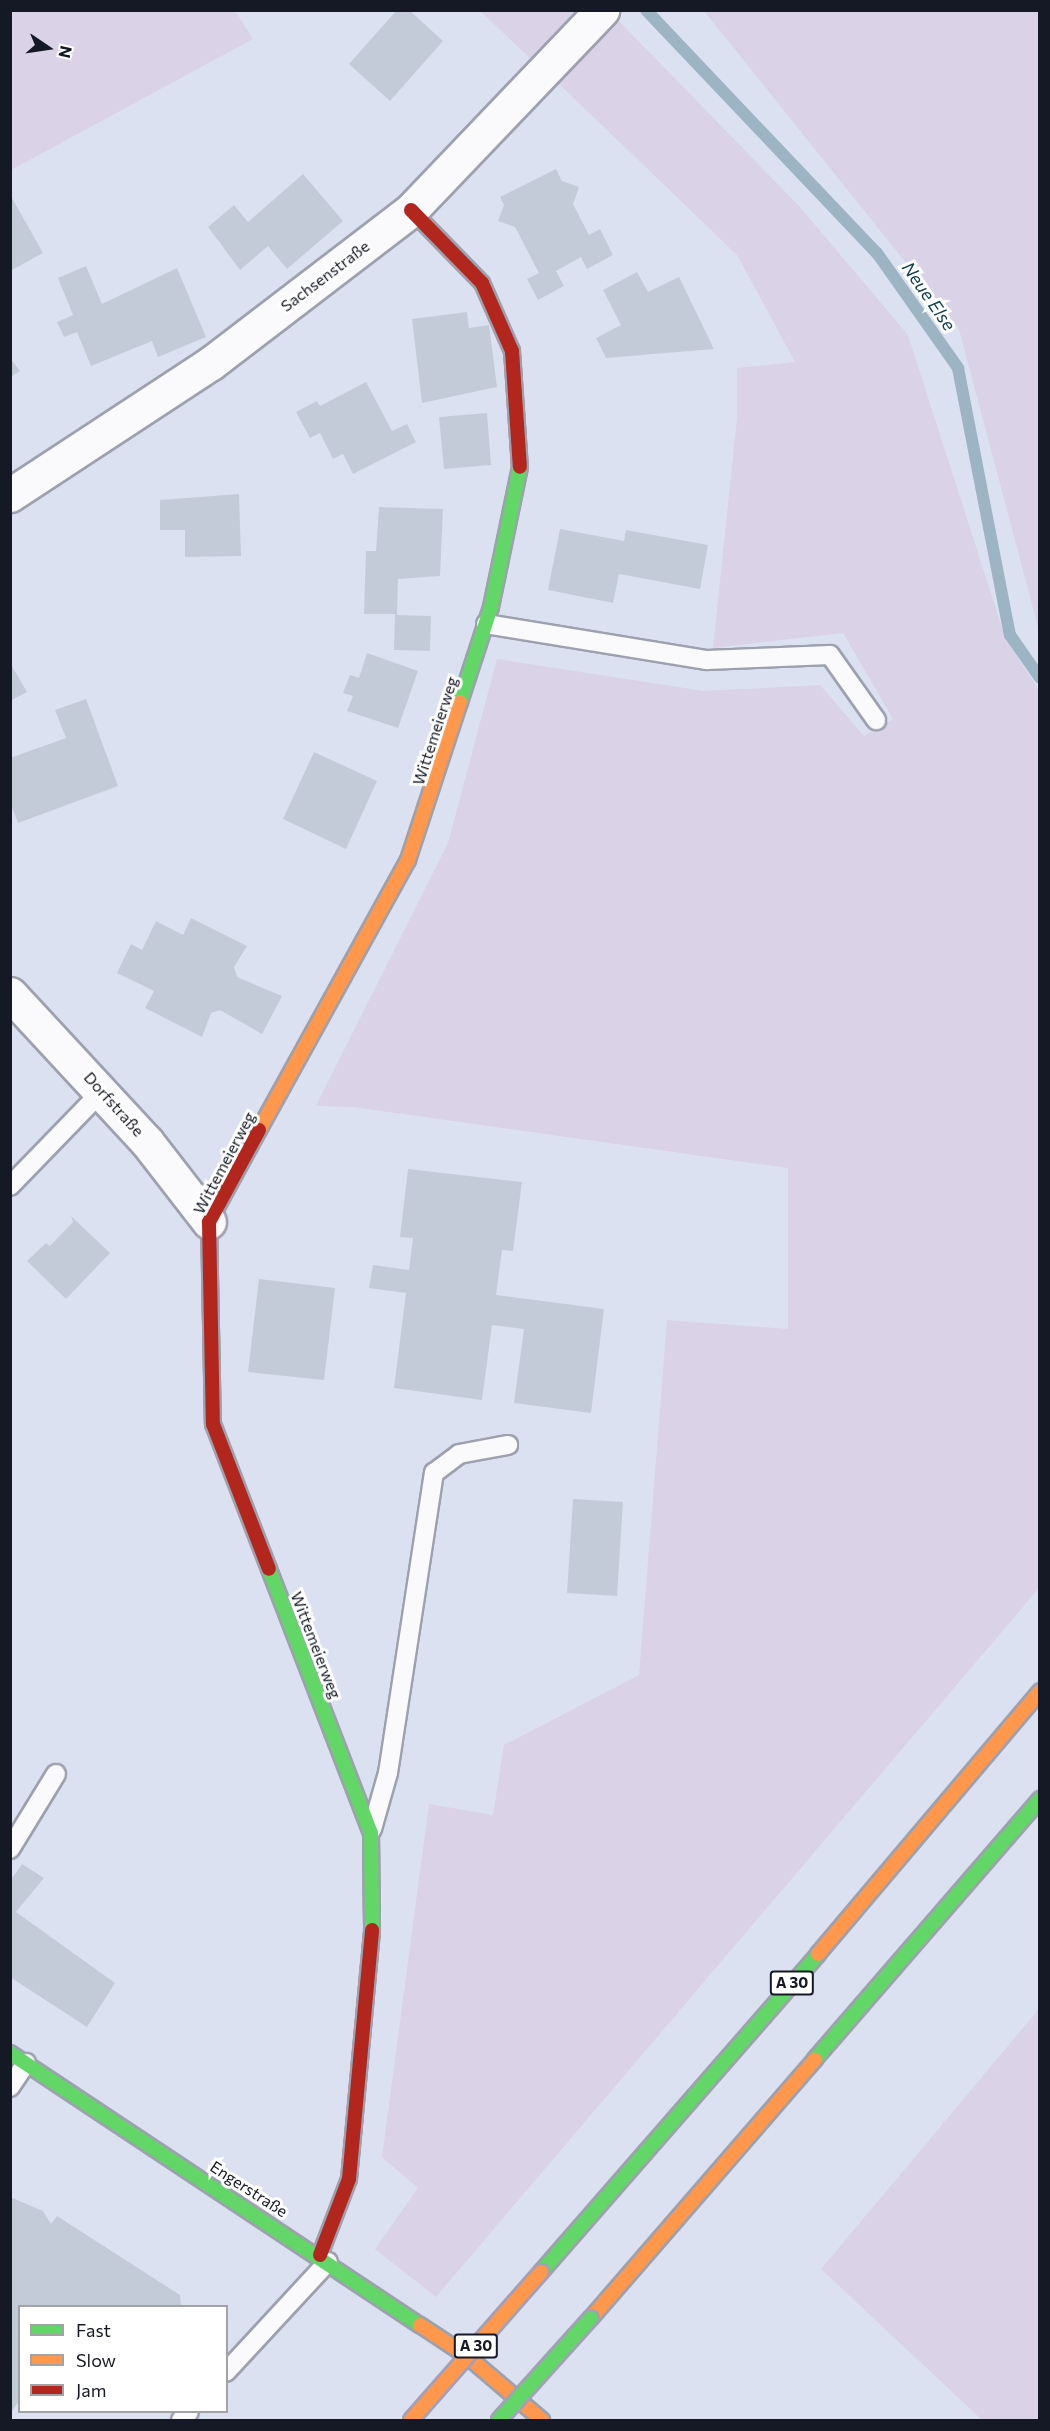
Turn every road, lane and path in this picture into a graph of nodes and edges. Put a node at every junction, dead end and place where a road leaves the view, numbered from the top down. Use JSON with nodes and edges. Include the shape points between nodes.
{"nodes":[{"id":1,"x":592,"y":21,"type":"edge"},
{"id":2,"x":411,"y":210,"type":"junction"},
{"id":3,"x":10,"y":495,"type":"edge"},
{"id":4,"x":486,"y":624,"type":"junction"},
{"id":5,"x":876,"y":720,"type":"dead end"},
{"id":6,"x":10,"y":994,"type":"edge"},
{"id":7,"x":102,"y":1091,"type":"junction"},
{"id":8,"x":10,"y":1186,"type":"edge"},
{"id":9,"x":209,"y":1222,"type":"junction"},
{"id":10,"x":508,"y":1445,"type":"dead end"},
{"id":11,"x":1040,"y":1691,"type":"edge"},
{"id":12,"x":56,"y":1774,"type":"dead end"},
{"id":13,"x":1040,"y":1799,"type":"edge"},
{"id":14,"x":371,"y":1833,"type":"junction"},
{"id":15,"x":10,"y":1849,"type":"edge"},
{"id":16,"x":18,"y":2058,"type":"edge"},
{"id":17,"x":10,"y":2087,"type":"edge"},
{"id":18,"x":324,"y":2259,"type":"junction"},
{"id":19,"x":228,"y":2370,"type":"edge"},
{"id":20,"x":411,"y":2421,"type":"edge"},
{"id":21,"x":499,"y":2421,"type":"edge"},
{"id":22,"x":542,"y":2421,"type":"edge"}],
"edges":[{"from":1,"to":2,"type":"street","name":"Sachsenstraße"},
{"from":2,"to":3,"type":"street","name":"Sachsenstraße","via":[[211,363]]},
{"from":2,"to":4,"type":"main road","name":"Wittemeierweg","via":[[482,283],[512,351],[521,463]]},
{"from":4,"to":5,"type":"lane","via":[[707,660],[830,655]]},
{"from":4,"to":9,"type":"main road","name":"Wittemeierweg","via":[[408,860]]},
{"from":6,"to":7,"type":"street","name":"Dorfstraße"},
{"from":7,"to":8,"type":"lane"},
{"from":7,"to":9,"type":"street","name":"Dorfstraße"},
{"from":9,"to":14,"type":"main road","name":"Wittemeierweg","via":[[213,1424]]},
{"from":10,"to":14,"type":"lane","via":[[459,1454],[435,1473],[388,1773]]},
{"from":11,"to":20,"type":"main road","number":"A 30","bridge":true,"via":[[940,1814]]},
{"from":12,"to":15,"type":"lane"},
{"from":13,"to":21,"type":"main road","bridge":true},
{"from":14,"to":18,"type":"main road","name":"Wittemeierweg","via":[[375,1863],[367,2023],[349,2179]]},
{"from":16,"to":17,"type":"lane"},
{"from":16,"to":18,"type":"main road","name":"Engerstraße"},
{"from":18,"to":19,"type":"lane"},
{"from":18,"to":22,"type":"main road","name":"Engerstraße","via":[[467,2356]]}]}
